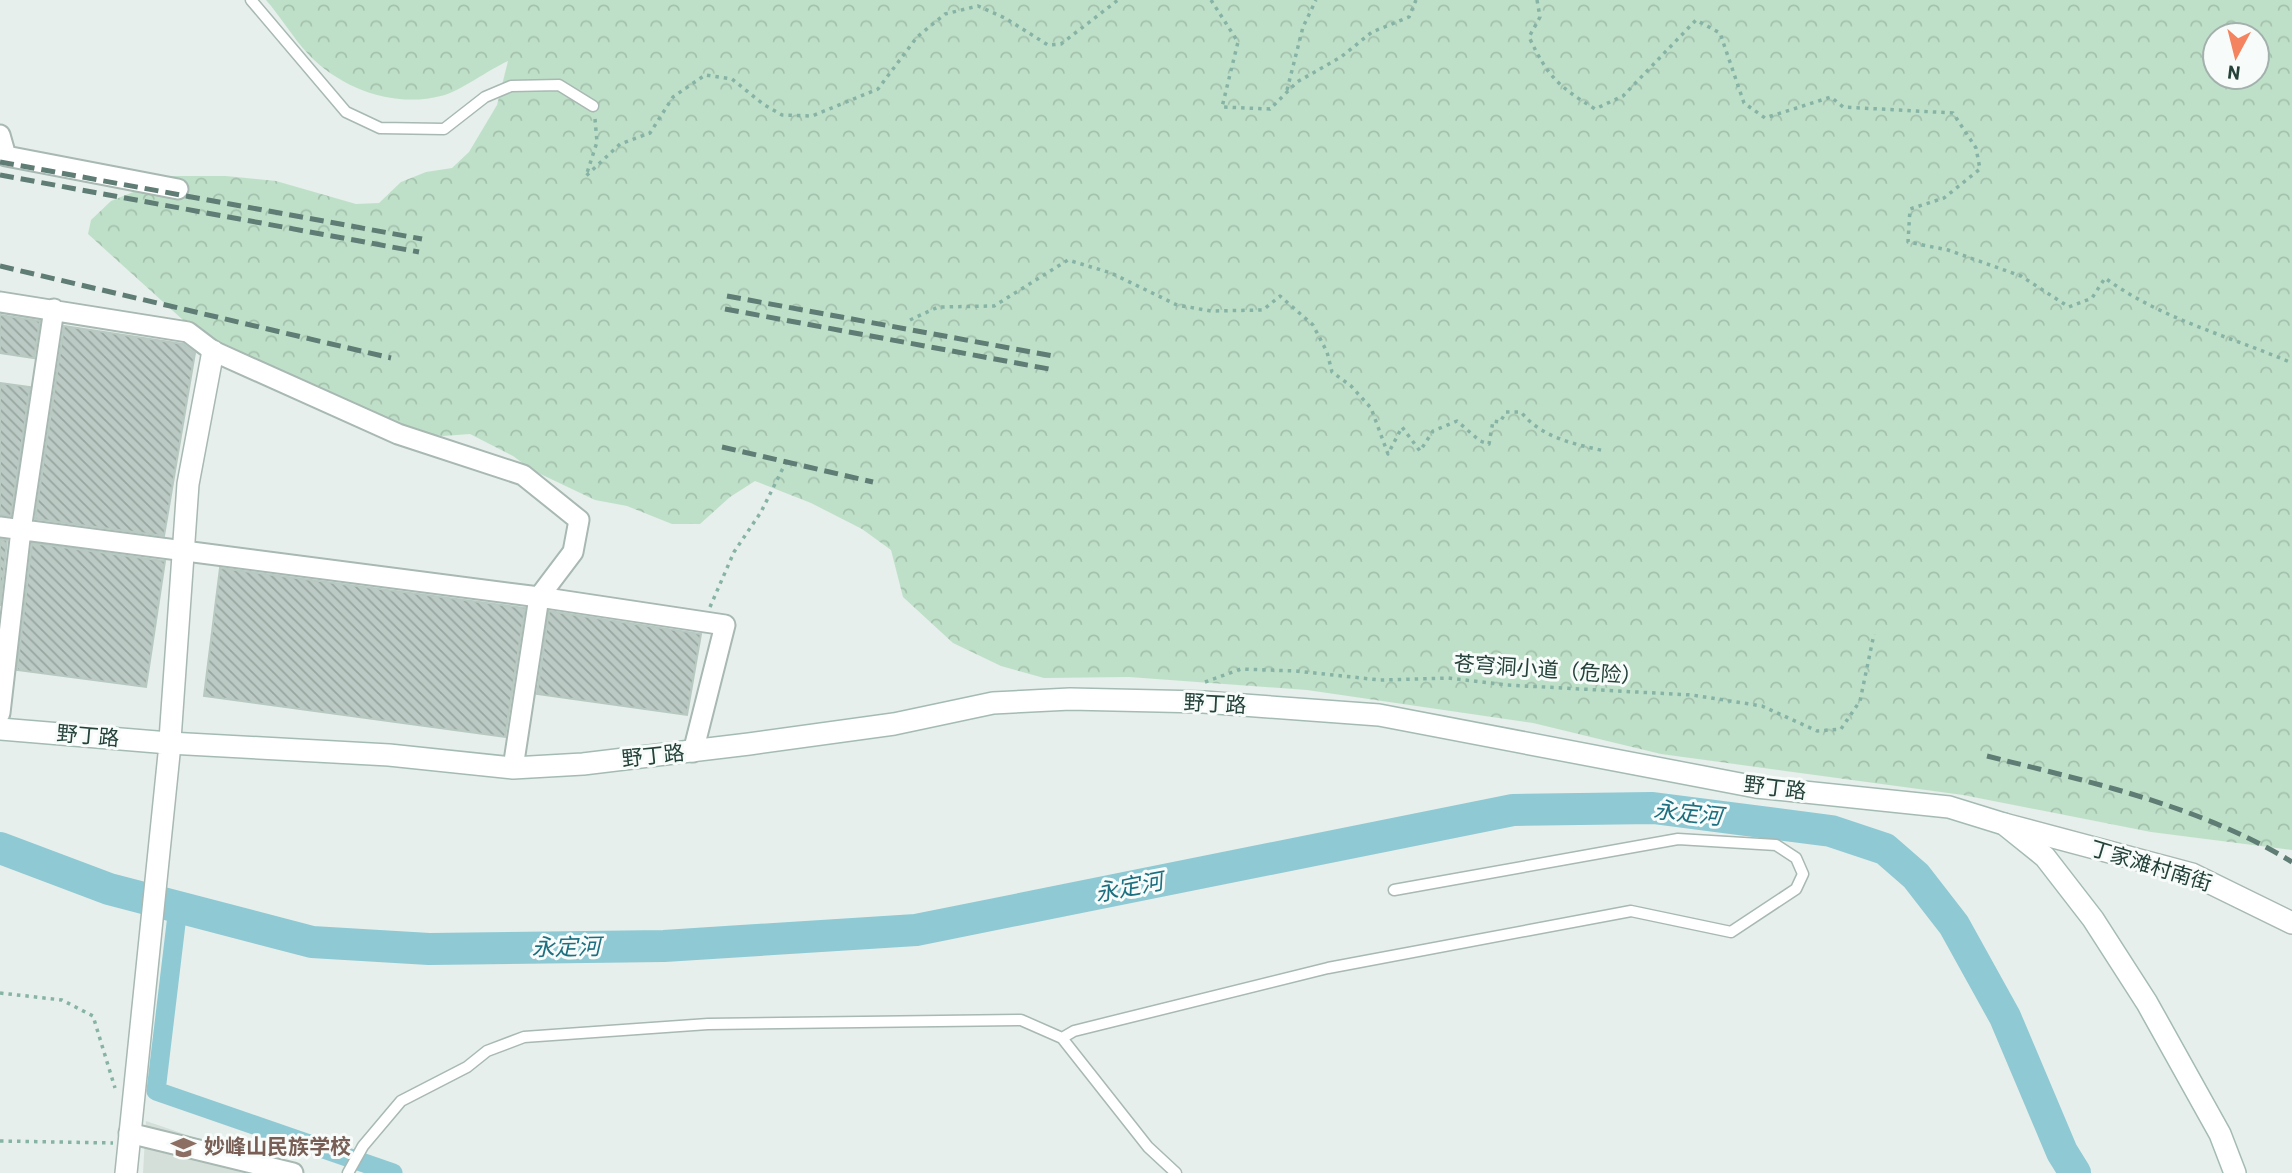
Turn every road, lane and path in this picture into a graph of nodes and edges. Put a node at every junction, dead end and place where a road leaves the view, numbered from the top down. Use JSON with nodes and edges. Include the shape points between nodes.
{"nodes":[{"id":1,"x":251,"y":0,"type":"edge"},
{"id":2,"x":1118,"y":0,"type":"edge"},
{"id":3,"x":1211,"y":0,"type":"edge"},
{"id":4,"x":1316,"y":0,"type":"edge"},
{"id":5,"x":1416,"y":0,"type":"edge"},
{"id":6,"x":1537,"y":0,"type":"edge"},
{"id":7,"x":1287,"y":92,"type":"junction"},
{"id":8,"x":593,"y":106,"type":"joint"},
{"id":9,"x":0,"y":135,"type":"edge"},
{"id":10,"x":178,"y":189,"type":"dead end"},
{"id":11,"x":0,"y":302,"type":"edge"},
{"id":12,"x":54,"y":309,"type":"junction"},
{"id":13,"x":910,"y":320,"type":"dead end"},
{"id":14,"x":213,"y":351,"type":"junction"},
{"id":15,"x":2292,"y":363,"type":"edge"},
{"id":16,"x":1605,"y":451,"type":"dead end"},
{"id":17,"x":786,"y":461,"type":"dead end"},
{"id":18,"x":0,"y":527,"type":"edge"},
{"id":19,"x":21,"y":530,"type":"junction"},
{"id":20,"x":182,"y":551,"type":"junction"},
{"id":21,"x":539,"y":597,"type":"junction"},
{"id":22,"x":704,"y":622,"type":"junction"},
{"id":23,"x":1874,"y":634,"type":"dead end"},
{"id":24,"x":1202,"y":683,"type":"dead end"},
{"id":25,"x":0,"y":713,"type":"edge"},
{"id":26,"x":0,"y":729,"type":"edge"},
{"id":27,"x":169,"y":748,"type":"junction"},
{"id":28,"x":693,"y":752,"type":"junction"},
{"id":29,"x":513,"y":768,"type":"junction"},
{"id":30,"x":2004,"y":824,"type":"junction"},
{"id":31,"x":1394,"y":890,"type":"dead end"},
{"id":32,"x":2292,"y":923,"type":"edge"},
{"id":33,"x":0,"y":993,"type":"edge"},
{"id":34,"x":1062,"y":1038,"type":"junction"},
{"id":35,"x":118,"y":1097,"type":"dead end"},
{"id":36,"x":129,"y":1139,"type":"junction"},
{"id":37,"x":0,"y":1140,"type":"edge"},
{"id":38,"x":349,"y":1172,"type":"edge"},
{"id":39,"x":126,"y":1173,"type":"edge"},
{"id":40,"x":293,"y":1173,"type":"edge"},
{"id":41,"x":1176,"y":1173,"type":"edge"},
{"id":42,"x":2235,"y":1173,"type":"edge"}],
"edges":[{"from":1,"to":8,"type":"lane","via":[[346,111],[380,128],[444,129],[485,97],[512,86],[559,85]]},
{"from":2,"to":8,"type":"path","via":[[1061,44],[1048,45],[978,6],[945,14],[917,37],[878,89],[811,116],[782,115],[732,79],[705,75],[673,97],[650,133],[620,144],[586,177],[597,142]]},
{"from":3,"to":7,"type":"path","via":[[1238,42],[1222,107],[1270,109]]},
{"from":4,"to":7,"type":"path","via":[[1303,27]]},
{"from":5,"to":7,"type":"path","via":[[1409,17],[1372,32]]},
{"from":6,"to":15,"type":"path","via":[[1540,17],[1529,37],[1542,64],[1561,88],[1595,108],[1623,96],[1696,20],[1720,33],[1744,103],[1765,118],[1831,97],[1843,107],[1953,113],[1976,148],[1980,169],[1944,198],[1910,209],[1908,242],[1948,250],[2021,276],[2069,307],[2092,298],[2105,278],[2171,317]]},
{"from":9,"to":10,"type":"street","via":[[6,156]]},
{"from":11,"to":12,"type":"street"},
{"from":12,"to":14,"type":"street","via":[[188,332]]},
{"from":12,"to":19,"type":"street"},
{"from":13,"to":16,"type":"path","via":[[938,307],[994,306],[1068,260],[1111,273],[1177,305],[1211,311],[1263,310],[1280,296],[1312,325],[1332,372],[1371,408],[1388,454],[1402,427],[1420,451],[1433,431],[1457,421],[1489,444],[1493,421],[1500,422],[1506,412],[1521,412],[1552,437]]},
{"from":14,"to":20,"type":"main road","via":[[188,484]]},
{"from":14,"to":21,"type":"street","via":[[398,433],[523,475],[579,520],[573,552]]},
{"from":17,"to":22,"type":"path","via":[[761,512],[734,552]]},
{"from":18,"to":19,"type":"street"},
{"from":19,"to":20,"type":"street"},
{"from":19,"to":25,"type":"street"},
{"from":20,"to":21,"type":"street"},
{"from":20,"to":27,"type":"main road"},
{"from":21,"to":22,"type":"street"},
{"from":21,"to":29,"type":"street"},
{"from":22,"to":28,"type":"street","via":[[725,625]]},
{"from":23,"to":24,"type":"path","name":"苍穹洞小道（危险）","via":[[1860,701],[1841,729],[1817,730],[1762,706],[1692,695],[1241,669]]},
{"from":26,"to":27,"type":"main road","name":"野丁路"},
{"from":27,"to":29,"type":"main road","name":"野丁路","via":[[389,755]]},
{"from":27,"to":36,"type":"main road"},
{"from":28,"to":29,"type":"main road","name":"野丁路"},
{"from":28,"to":30,"type":"main road","name":"野丁路","via":[[894,724],[993,703],[1070,699],[1203,702],[1378,715],[1756,787],[1950,807]]},
{"from":30,"to":32,"type":"main road","name":"丁家滩村南街","via":[[2192,874]]},
{"from":30,"to":42,"type":"main road","name":"野丁路","via":[[2045,857],[2093,919],[2221,1134]]},
{"from":31,"to":34,"type":"lane","via":[[1678,839],[1776,845],[1796,858],[1802,874],[1796,889],[1731,932],[1631,911],[1328,968],[1074,1031]]},
{"from":33,"to":35,"type":"path","via":[[62,1000],[93,1016]]},
{"from":34,"to":38,"type":"lane","via":[[1021,1020],[708,1024],[524,1037],[487,1051],[467,1067],[401,1101],[363,1146]]},
{"from":34,"to":41,"type":"lane","via":[[1148,1147]]},
{"from":36,"to":37,"type":"path"},
{"from":36,"to":39,"type":"main road"},
{"from":36,"to":40,"type":"street"}]}
